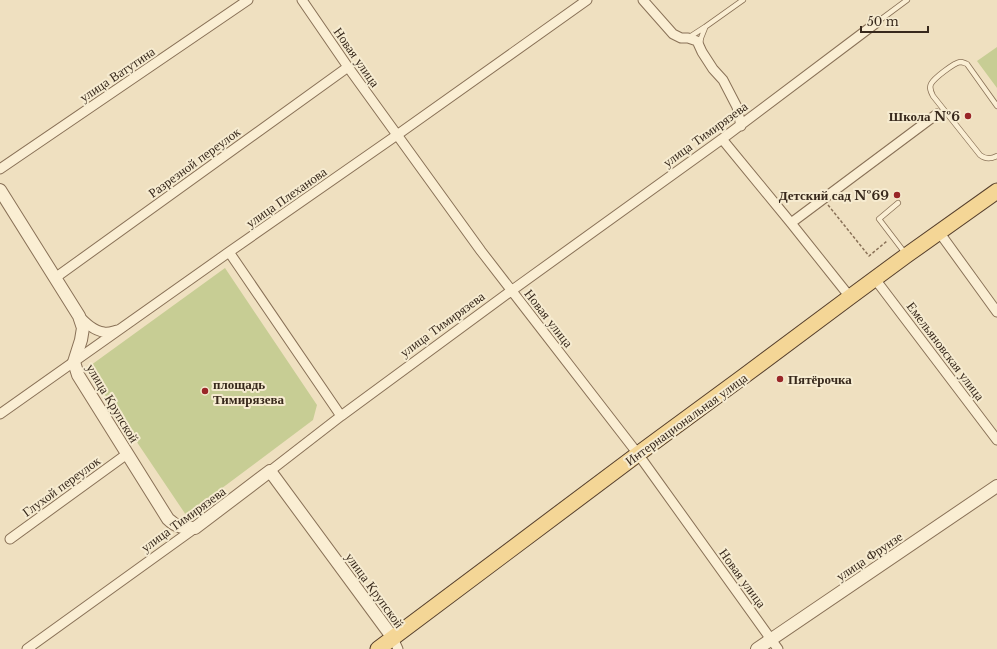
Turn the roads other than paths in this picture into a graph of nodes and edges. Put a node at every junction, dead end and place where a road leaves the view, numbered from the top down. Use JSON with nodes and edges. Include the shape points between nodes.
{"nodes":[{"id":1,"x":248,"y":0,"type":"edge"},
{"id":2,"x":302,"y":0,"type":"edge"},
{"id":3,"x":587,"y":0,"type":"edge"},
{"id":4,"x":643,"y":0,"type":"edge"},
{"id":5,"x":742,"y":0,"type":"edge"},
{"id":6,"x":907,"y":0,"type":"edge"},
{"id":7,"x":876,"y":24,"type":"joint"},
{"id":8,"x":705,"y":27,"type":"junction"},
{"id":9,"x":688,"y":38,"type":"junction"},
{"id":10,"x":700,"y":48,"type":"junction"},
{"id":11,"x":348,"y":67,"type":"junction"},
{"id":12,"x":997,"y":106,"type":"edge"},
{"id":13,"x":940,"y":112,"type":"junction"},
{"id":14,"x":741,"y":126,"type":"junction"},
{"id":15,"x":397,"y":135,"type":"junction"},
{"id":16,"x":722,"y":139,"type":"junction"},
{"id":17,"x":997,"y":156,"type":"edge"},
{"id":18,"x":0,"y":169,"type":"edge"},
{"id":19,"x":0,"y":190,"type":"edge"},
{"id":20,"x":997,"y":191,"type":"edge"},
{"id":21,"x":898,"y":203,"type":"dead end"},
{"id":22,"x":791,"y":223,"type":"junction"},
{"id":23,"x":939,"y":232,"type":"junction"},
{"id":24,"x":229,"y":252,"type":"junction"},
{"id":25,"x":907,"y":255,"type":"junction"},
{"id":26,"x":55,"y":278,"type":"junction"},
{"id":27,"x":875,"y":279,"type":"junction"},
{"id":28,"x":511,"y":291,"type":"junction"},
{"id":29,"x":850,"y":297,"type":"junction"},
{"id":30,"x":997,"y":312,"type":"edge"},
{"id":31,"x":80,"y":316,"type":"junction"},
{"id":32,"x":120,"y":329,"type":"junction"},
{"id":33,"x":74,"y":362,"type":"junction"},
{"id":34,"x":0,"y":414,"type":"edge"},
{"id":35,"x":341,"y":416,"type":"junction"},
{"id":36,"x":997,"y":440,"type":"edge"},
{"id":37,"x":127,"y":454,"type":"junction"},
{"id":38,"x":638,"y":454,"type":"junction"},
{"id":39,"x":270,"y":472,"type":"junction"},
{"id":40,"x":997,"y":486,"type":"edge"},
{"id":41,"x":195,"y":528,"type":"junction"},
{"id":42,"x":10,"y":539,"type":"dead end"},
{"id":43,"x":395,"y":643,"type":"edge"},
{"id":44,"x":774,"y":644,"type":"edge"},
{"id":45,"x":27,"y":649,"type":"edge"},
{"id":46,"x":378,"y":649,"type":"edge"},
{"id":47,"x":756,"y":649,"type":"edge"}],
"edges":[{"from":1,"to":18,"type":"street","name":"улица Ватутина"},
{"from":2,"to":11,"type":"street","name":"Новая улица"},
{"from":3,"to":15,"type":"street","name":"улица Плеханова"},
{"from":4,"to":9,"type":"street","via":[[673,34]]},
{"from":5,"to":8,"type":"lane"},
{"from":6,"to":7,"type":"lane"},
{"from":7,"to":14,"type":"street","name":"улица Тимирязева"},
{"from":8,"to":9,"type":"lane"},
{"from":8,"to":10,"type":"lane"},
{"from":9,"to":10,"type":"street","via":[[697,41]]},
{"from":10,"to":14,"type":"street","via":[[723,80],[737,107]]},
{"from":11,"to":15,"type":"street","name":"Новая улица"},
{"from":11,"to":26,"type":"street","name":"Разрезной переулок"},
{"from":12,"to":13,"type":"lane","via":[[967,64],[961,62],[953,65],[931,85],[930,89]]},
{"from":13,"to":17,"type":"lane","via":[[980,154],[986,158]]},
{"from":13,"to":22,"type":"street"},
{"from":14,"to":16,"type":"street","name":"улица Тимирязева"},
{"from":15,"to":24,"type":"street","name":"улица Плеханова"},
{"from":15,"to":28,"type":"street","name":"Новая улица"},
{"from":16,"to":22,"type":"street"},
{"from":16,"to":28,"type":"street","name":"улица Тимирязева"},
{"from":19,"to":26,"type":"street","name":"улица Крупской"},
{"from":20,"to":23,"type":"main road","name":"Интернациональная улица"},
{"from":21,"to":25,"type":"lane","via":[[879,219]]},
{"from":22,"to":29,"type":"street"},
{"from":23,"to":25,"type":"main road","name":"Интернациональная улица"},
{"from":23,"to":30,"type":"street"},
{"from":24,"to":32,"type":"street","name":"улица Плеханова"},
{"from":24,"to":35,"type":"street"},
{"from":25,"to":27,"type":"main road","name":"Интернациональная улица"},
{"from":26,"to":31,"type":"street","name":"улица Крупской"},
{"from":27,"to":29,"type":"main road","name":"Интернациональная улица"},
{"from":27,"to":36,"type":"street","name":"Емельяновская улица"},
{"from":28,"to":35,"type":"street","name":"улица Тимирязева"},
{"from":28,"to":38,"type":"street","name":"Новая улица"},
{"from":29,"to":38,"type":"main road","name":"Интернациональная улица"},
{"from":31,"to":32,"type":"street","via":[[96,330],[105,332]]},
{"from":31,"to":33,"type":"street","name":"улица Крупской","via":[[83,328]]},
{"from":32,"to":33,"type":"street","name":"улица Плеханова"},
{"from":33,"to":34,"type":"street","name":"улица Плеханова"},
{"from":33,"to":37,"type":"street","name":"улица Крупской","via":[[78,376]]},
{"from":35,"to":39,"type":"street","name":"улица Тимирязева"},
{"from":37,"to":41,"type":"street","name":"улица Крупской","via":[[168,519],[173,524]]},
{"from":37,"to":42,"type":"street","name":"Глухой переулок"},
{"from":38,"to":43,"type":"main road","name":"Интернациональная улица"},
{"from":38,"to":44,"type":"street","name":"Новая улица"},
{"from":39,"to":41,"type":"street","name":"улица Тимирязева"},
{"from":39,"to":43,"type":"street","name":"улица Крупской"},
{"from":40,"to":44,"type":"street","name":"улица Фрунзе"},
{"from":41,"to":45,"type":"street","name":"улица Тимирязева"},
{"from":43,"to":46,"type":"main road","name":"Интернациональная улица"},
{"from":44,"to":47,"type":"street","name":"улица Фрунзе"}]}
